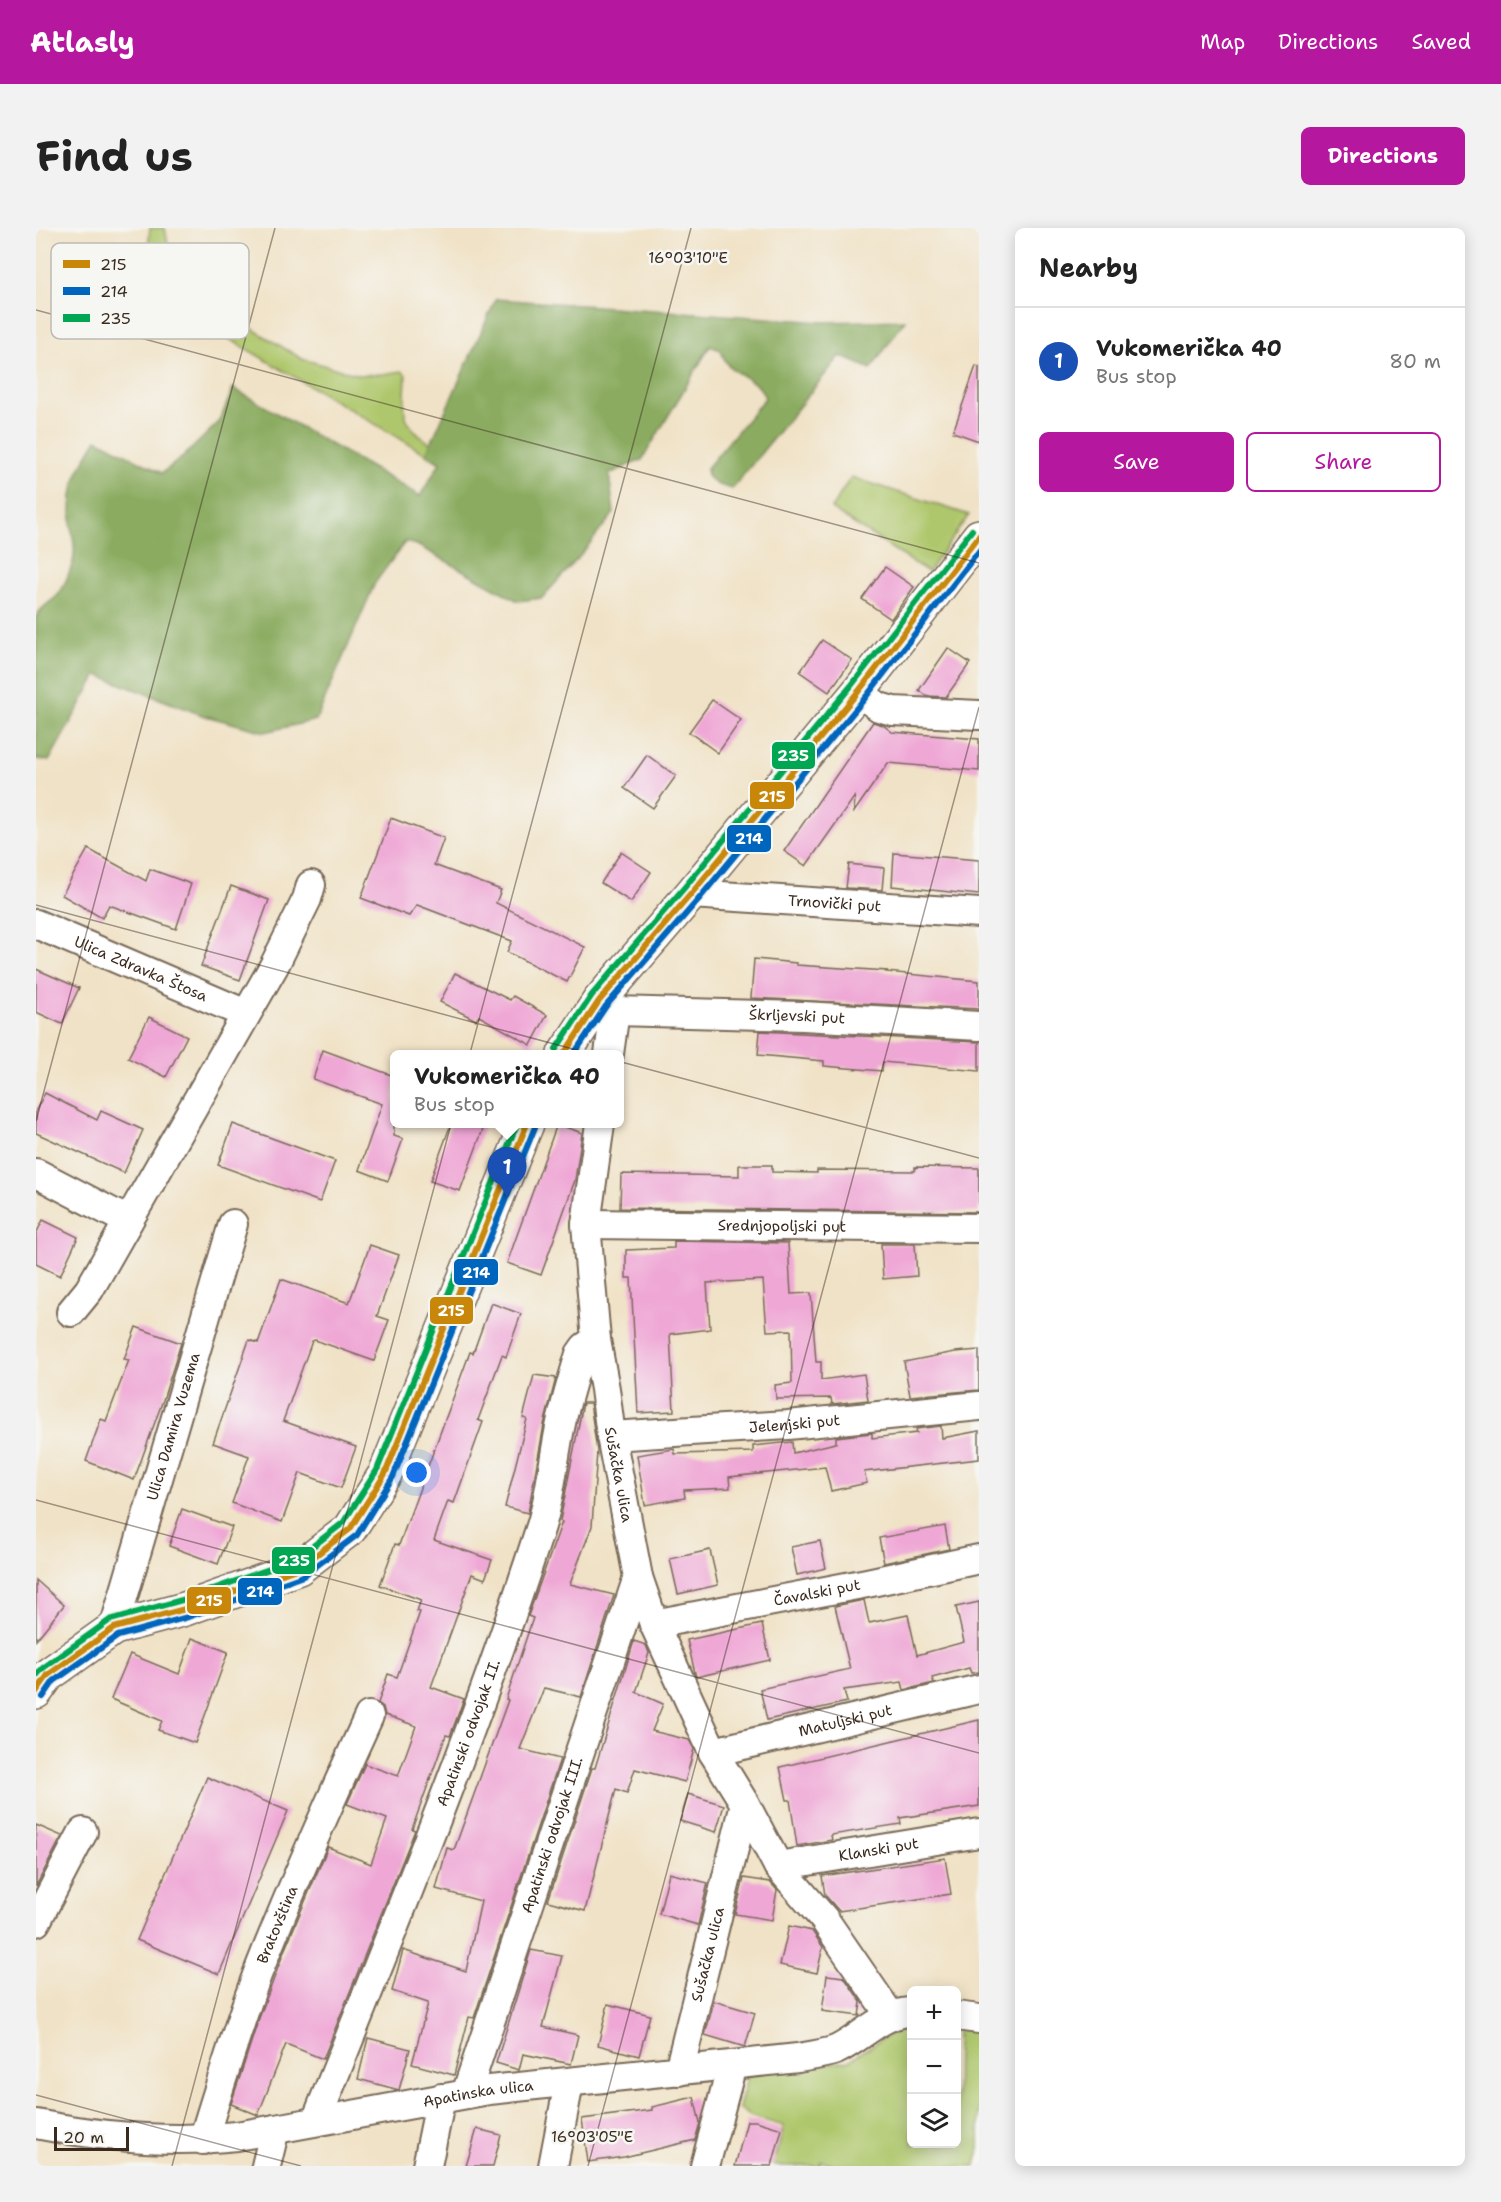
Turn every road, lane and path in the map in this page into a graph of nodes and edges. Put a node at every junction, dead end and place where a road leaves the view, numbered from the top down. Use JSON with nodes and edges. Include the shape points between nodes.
{"nodes":[{"id":1,"x":979,"y":536,"type":"edge"},
{"id":2,"x":858,"y":692,"type":"junction"},
{"id":3,"x":979,"y":715,"type":"edge"},
{"id":4,"x":310,"y":885,"type":"dead end"},
{"id":5,"x":691,"y":894,"type":"junction"},
{"id":6,"x":979,"y":913,"type":"edge"},
{"id":7,"x":36,"y":924,"type":"edge"},
{"id":8,"x":607,"y":1006,"type":"junction"},
{"id":9,"x":246,"y":1014,"type":"junction"},
{"id":10,"x":979,"y":1026,"type":"edge"},
{"id":11,"x":568,"y":1050,"type":"edge"},
{"id":12,"x":609,"y":1050,"type":"edge"},
{"id":13,"x":525,"y":1128,"type":"edge"},
{"id":14,"x":599,"y":1128,"type":"edge"},
{"id":15,"x":36,"y":1173,"type":"edge"},
{"id":16,"x":128,"y":1221,"type":"junction"},
{"id":17,"x":233,"y":1224,"type":"dead end"},
{"id":18,"x":586,"y":1224,"type":"junction"},
{"id":19,"x":979,"y":1228,"type":"edge"},
{"id":20,"x":71,"y":1312,"type":"dead end"},
{"id":21,"x":596,"y":1340,"type":"junction"},
{"id":22,"x":979,"y":1406,"type":"edge"},
{"id":23,"x":610,"y":1436,"type":"junction"},
{"id":24,"x":979,"y":1558,"type":"edge"},
{"id":25,"x":638,"y":1577,"type":"junction"},
{"id":26,"x":654,"y":1624,"type":"junction"},
{"id":27,"x":114,"y":1628,"type":"junction"},
{"id":28,"x":979,"y":1689,"type":"edge"},
{"id":29,"x":36,"y":1692,"type":"edge"},
{"id":30,"x":369,"y":1716,"type":"dead end"},
{"id":31,"x":713,"y":1752,"type":"junction"},
{"id":32,"x":745,"y":1804,"type":"junction"},
{"id":33,"x":83,"y":1832,"type":"dead end"},
{"id":34,"x":979,"y":1833,"type":"edge"},
{"id":35,"x":778,"y":1866,"type":"junction"},
{"id":36,"x":36,"y":1922,"type":"edge"},
{"id":37,"x":901,"y":2014,"type":"edge"},
{"id":38,"x":961,"y":2017,"type":"edge"},
{"id":39,"x":979,"y":2019,"type":"edge"},
{"id":40,"x":732,"y":2065,"type":"junction"},
{"id":41,"x":679,"y":2071,"type":"junction"},
{"id":42,"x":569,"y":2083,"type":"junction"},
{"id":43,"x":453,"y":2096,"type":"junction"},
{"id":44,"x":316,"y":2121,"type":"junction"},
{"id":45,"x":36,"y":2124,"type":"edge"},
{"id":46,"x":275,"y":2129,"type":"junction"},
{"id":47,"x":203,"y":2140,"type":"junction"},
{"id":48,"x":266,"y":2166,"type":"edge"},
{"id":49,"x":427,"y":2166,"type":"edge"},
{"id":50,"x":553,"y":2166,"type":"edge"},
{"id":51,"x":705,"y":2166,"type":"edge"}],
"edges":[{"from":1,"to":2,"type":"street"},
{"from":2,"to":3,"type":"street","via":[[879,707],[893,711]]},
{"from":2,"to":5,"type":"street"},
{"from":4,"to":9,"type":"street","via":[[274,966]]},
{"from":5,"to":6,"type":"street","name":"Trnovički put"},
{"from":5,"to":8,"type":"street"},
{"from":7,"to":9,"type":"street","name":"Ulica Zdravka Štosa"},
{"from":8,"to":10,"type":"street","name":"Škrljevski put"},
{"from":8,"to":11,"type":"street"},
{"from":8,"to":12,"type":"street"},
{"from":9,"to":16,"type":"street"},
{"from":13,"to":27,"type":"street","via":[[385,1474],[350,1529],[299,1568],[185,1609]]},
{"from":14,"to":18,"type":"street","name":"Sušačka ulica"},
{"from":15,"to":16,"type":"street"},
{"from":16,"to":20,"type":"street","via":[[89,1290]]},
{"from":17,"to":27,"type":"street","name":"Ulica Damira Vuzema"},
{"from":18,"to":19,"type":"street","name":"Srednjopoljski put"},
{"from":18,"to":21,"type":"street","name":"Sušačka ulica"},
{"from":21,"to":23,"type":"street","name":"Sušačka ulica"},
{"from":21,"to":44,"type":"street","name":"Apatinski odvojak II.","via":[[585,1347],[575,1370],[542,1524],[505,1632],[442,1804]]},
{"from":22,"to":23,"type":"street","name":"Jelenjski put","via":[[788,1425]]},
{"from":23,"to":25,"type":"street","name":"Sušačka ulica"},
{"from":24,"to":26,"type":"street","name":"Čavalski put"},
{"from":25,"to":26,"type":"street","name":"Sušačka ulica"},
{"from":25,"to":43,"type":"street","name":"Apatinski odvojak III."},
{"from":26,"to":31,"type":"street","name":"Sušačka ulica"},
{"from":27,"to":29,"type":"street","via":[[48,1675]]},
{"from":28,"to":31,"type":"street","name":"Matuljski put"},
{"from":30,"to":47,"type":"street","name":"Bratovština","via":[[257,1976]]},
{"from":31,"to":32,"type":"street","name":"Sušačka ulica"},
{"from":32,"to":35,"type":"street","name":"Sušačka ulica"},
{"from":32,"to":41,"type":"street","name":"Sušačka ulica"},
{"from":33,"to":36,"type":"street"},
{"from":34,"to":35,"type":"street","name":"Klanski put"},
{"from":35,"to":37,"type":"street","name":"Sušačka ulica"},
{"from":37,"to":40,"type":"street","name":"Apatinska ulica","via":[[834,2051]]},
{"from":38,"to":39,"type":"street"},
{"from":40,"to":41,"type":"street","name":"Apatinska ulica"},
{"from":40,"to":51,"type":"street"},
{"from":41,"to":42,"type":"street","name":"Apatinska ulica"},
{"from":42,"to":43,"type":"street","name":"Apatinska ulica"},
{"from":42,"to":50,"type":"street"},
{"from":43,"to":44,"type":"street","name":"Apatinska ulica"},
{"from":43,"to":49,"type":"street","name":"Apatinski odvojak III."},
{"from":44,"to":46,"type":"street","name":"Apatinska ulica"},
{"from":45,"to":47,"type":"street","name":"Apatinska ulica","via":[[141,2138]]},
{"from":46,"to":47,"type":"street","name":"Apatinska ulica"},
{"from":46,"to":48,"type":"street"}]}
